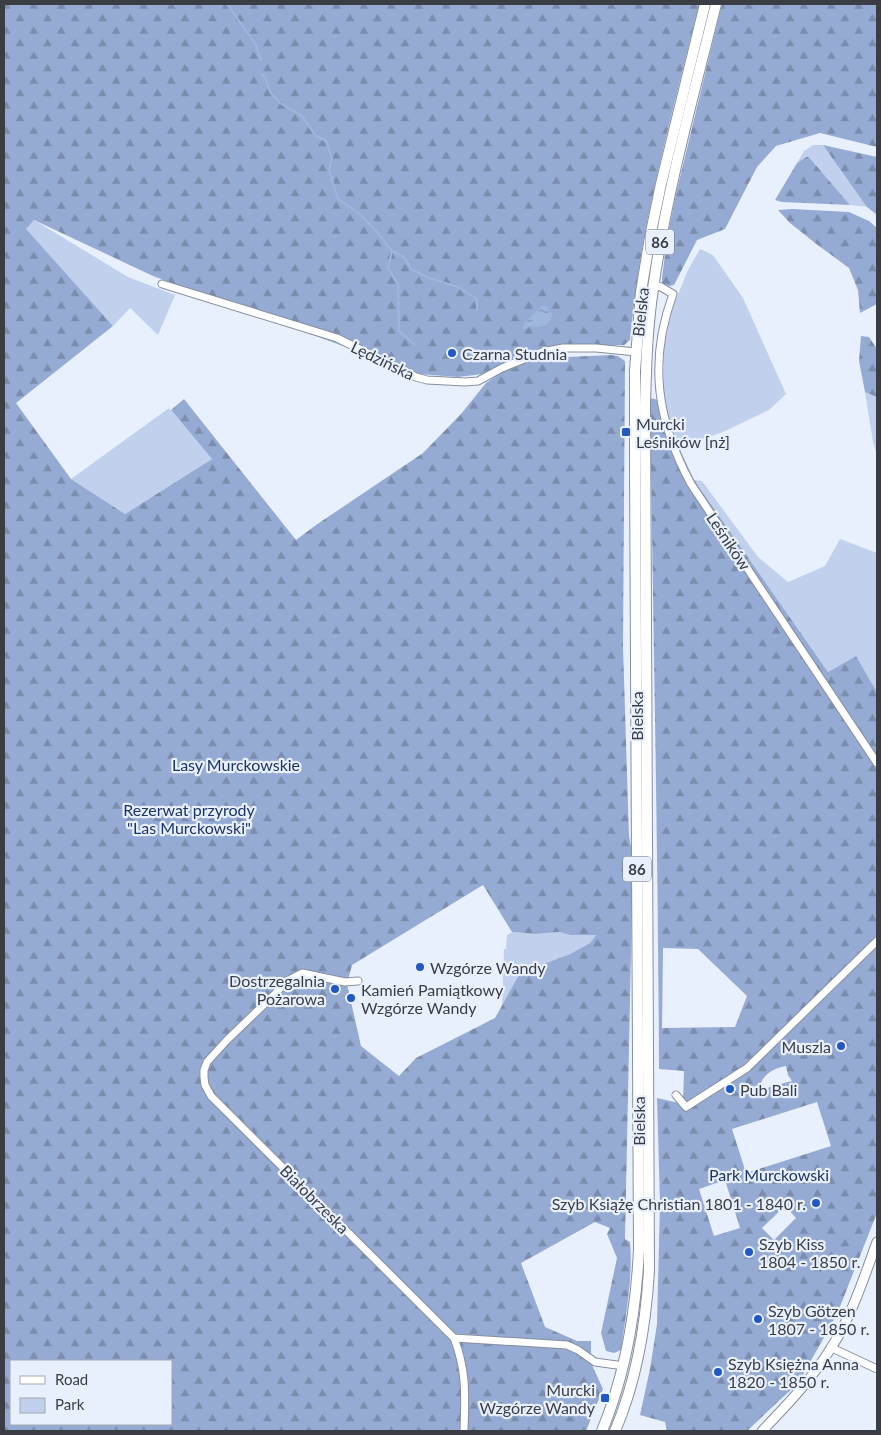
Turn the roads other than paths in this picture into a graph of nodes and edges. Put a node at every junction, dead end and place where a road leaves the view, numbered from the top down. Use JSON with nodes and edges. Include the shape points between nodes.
{"nodes":[{"id":1,"x":705,"y":4,"type":"edge"},
{"id":2,"x":716,"y":4,"type":"edge"},
{"id":3,"x":162,"y":284,"type":"dead end"},
{"id":4,"x":653,"y":285,"type":"junction"},
{"id":5,"x":636,"y":352,"type":"junction"},
{"id":6,"x":877,"y":763,"type":"edge"},
{"id":7,"x":877,"y":941,"type":"edge"},
{"id":8,"x":358,"y":981,"type":"dead end"},
{"id":9,"x":676,"y":1095,"type":"dead end"},
{"id":10,"x":877,"y":1242,"type":"edge"},
{"id":11,"x":454,"y":1338,"type":"junction"},
{"id":12,"x":832,"y":1348,"type":"junction"},
{"id":13,"x":624,"y":1366,"type":"junction"},
{"id":14,"x":877,"y":1370,"type":"edge"},
{"id":15,"x":628,"y":1393,"type":"junction"},
{"id":16,"x":464,"y":1431,"type":"edge"},
{"id":17,"x":602,"y":1431,"type":"edge"},
{"id":18,"x":614,"y":1431,"type":"edge"},
{"id":19,"x":622,"y":1431,"type":"edge"},
{"id":20,"x":762,"y":1431,"type":"edge"}],
"edges":[{"from":1,"to":5,"type":"main road","name":"Bielska","number":"86","via":[[650,237]]},
{"from":2,"to":4,"type":"main road","name":"Bielska","number":"86","via":[[672,186]]},
{"from":3,"to":5,"type":"street","name":"Lędzińska","via":[[338,338],[427,380],[478,381],[542,352],[563,348]]},
{"from":4,"to":6,"type":"street","name":"Leśników","via":[[673,294],[664,320],[659,392],[675,452],[691,484]]},
{"from":4,"to":15,"type":"main road","name":"Bielska","number":"86","via":[[645,406],[649,1263],[647,1304]]},
{"from":5,"to":13,"type":"main road","name":"Bielska","number":"86","via":[[639,1240],[633,1319]]},
{"from":7,"to":9,"type":"street","via":[[747,1068],[686,1106]]},
{"from":8,"to":11,"type":"street","name":"Białobrzeska","via":[[345,982],[302,973],[285,982],[207,1062],[205,1085],[211,1096]]},
{"from":10,"to":12,"type":"street"},
{"from":11,"to":13,"type":"street","via":[[566,1345],[595,1362]]},
{"from":11,"to":16,"type":"street","via":[[465,1378]]},
{"from":12,"to":14,"type":"street"},
{"from":12,"to":20,"type":"street","via":[[796,1396]]},
{"from":13,"to":17,"type":"main road","name":"Bielska","number":"86"},
{"from":15,"to":18,"type":"main road","name":"Bielska","number":"86"},
{"from":15,"to":19,"type":"main road"}]}
